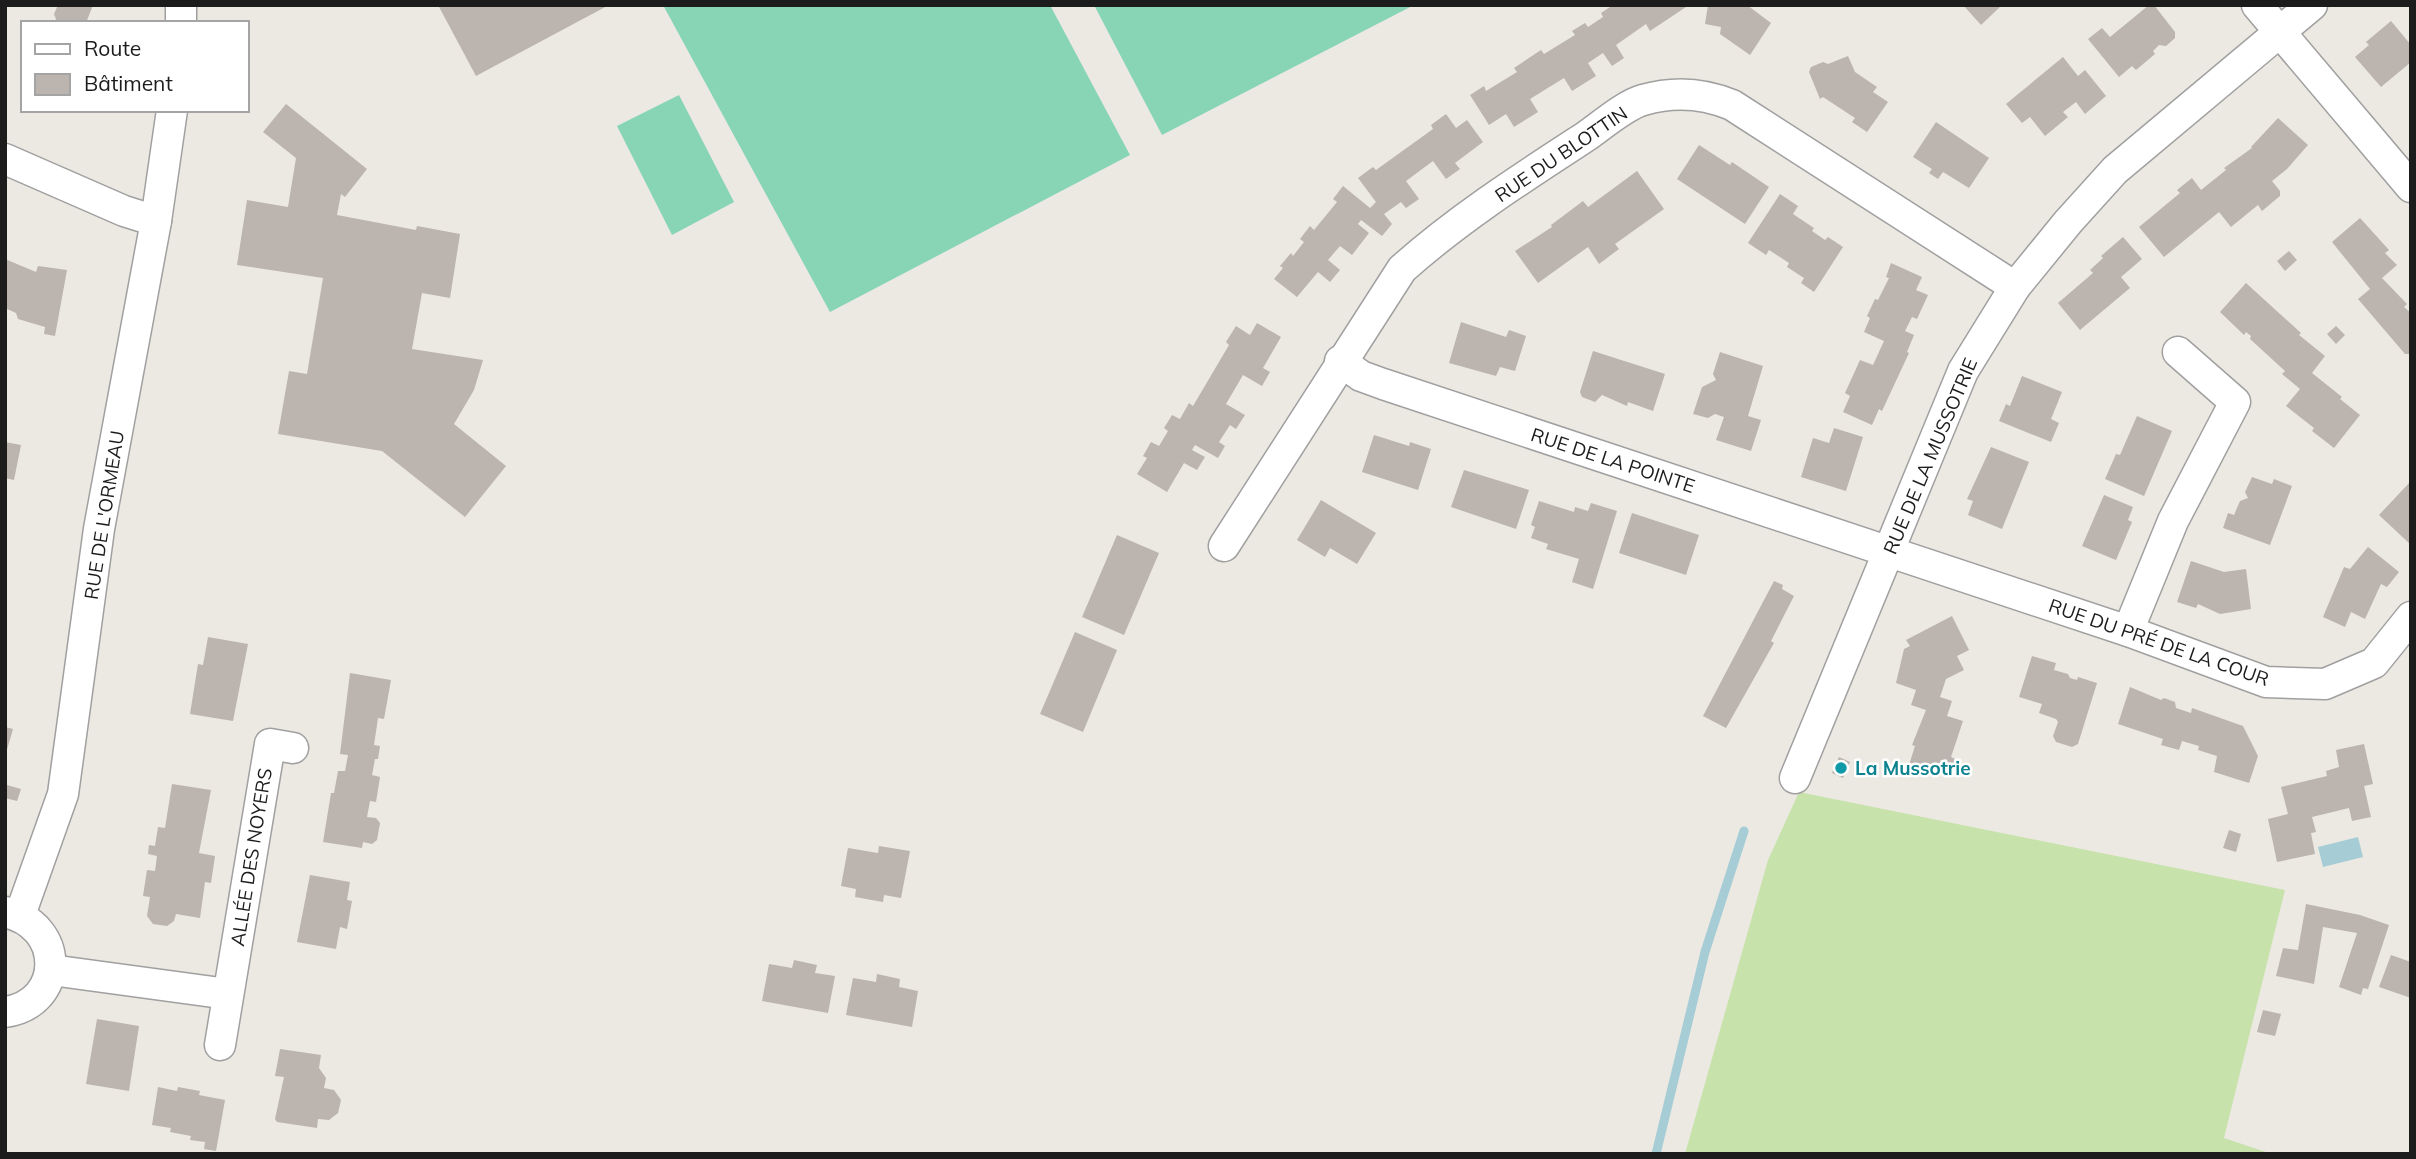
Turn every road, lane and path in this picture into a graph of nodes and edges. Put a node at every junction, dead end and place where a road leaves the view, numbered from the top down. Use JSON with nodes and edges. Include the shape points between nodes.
{"nodes":[{"id":1,"x":2257,"y":5,"type":"edge"},
{"id":2,"x":2312,"y":5,"type":"edge"},
{"id":3,"x":2281,"y":32,"type":"junction"},
{"id":4,"x":172,"y":112,"type":"edge"},
{"id":5,"x":5,"y":159,"type":"edge"},
{"id":6,"x":2411,"y":187,"type":"edge"},
{"id":7,"x":156,"y":222,"type":"junction"},
{"id":8,"x":2015,"y":287,"type":"junction"},
{"id":9,"x":2178,"y":352,"type":"dead end"},
{"id":10,"x":1340,"y":361,"type":"junction"},
{"id":11,"x":1224,"y":546,"type":"dead end"},
{"id":12,"x":1889,"y":551,"type":"junction"},
{"id":13,"x":2411,"y":617,"type":"edge"},
{"id":14,"x":2128,"y":631,"type":"junction"},
{"id":15,"x":293,"y":748,"type":"dead end"},
{"id":16,"x":1795,"y":778,"type":"dead end"},
{"id":17,"x":13,"y":914,"type":"edge"},
{"id":18,"x":51,"y":970,"type":"junction"},
{"id":19,"x":228,"y":994,"type":"junction"},
{"id":20,"x":5,"y":1013,"type":"edge"},
{"id":21,"x":220,"y":1045,"type":"dead end"}],
"edges":[{"from":1,"to":3,"type":"street"},
{"from":2,"to":3,"type":"street","name":"RUE DE LA MUSSOTRIE"},
{"from":3,"to":6,"type":"street"},
{"from":3,"to":8,"type":"street","name":"RUE DE LA MUSSOTRIE","via":[[2115,170]]},
{"from":4,"to":7,"type":"street","name":"RUE DE L'ORMEAU"},
{"from":5,"to":7,"type":"street"},
{"from":7,"to":17,"type":"street","name":"RUE DE L'ORMEAU","via":[[99,529],[63,794]]},
{"from":8,"to":10,"type":"street","name":"RUE DU BLOTTIN","via":[[1732,104],[1712,96],[1674,93],[1640,100],[1431,243],[1402,269]]},
{"from":8,"to":12,"type":"street","name":"RUE DE LA MUSSOTRIE","via":[[1963,371]]},
{"from":9,"to":14,"type":"street","via":[[2235,402],[2173,521]]},
{"from":10,"to":11,"type":"street","name":"RUE DU BLOTTIN"},
{"from":10,"to":12,"type":"street","name":"RUE DE LA POINTE","via":[[1383,384]]},
{"from":12,"to":14,"type":"street","name":"RUE DU PRÉ DE LA COUR"},
{"from":12,"to":16,"type":"street","name":"RUE DE LA MUSSOTRIE"},
{"from":13,"to":14,"type":"street","name":"RUE DU PRÉ DE LA COUR","via":[[2374,663],[2325,684],[2266,682]]},
{"from":15,"to":19,"type":"street","name":"ALLÉE DES NOYERS","via":[[270,744]]},
{"from":17,"to":18,"type":"street","via":[[33,923],[48,944]]},
{"from":18,"to":19,"type":"street"},
{"from":18,"to":20,"type":"street","via":[[39,995],[19,1010]]},
{"from":19,"to":21,"type":"street","name":"ALLÉE DES NOYERS"}]}
